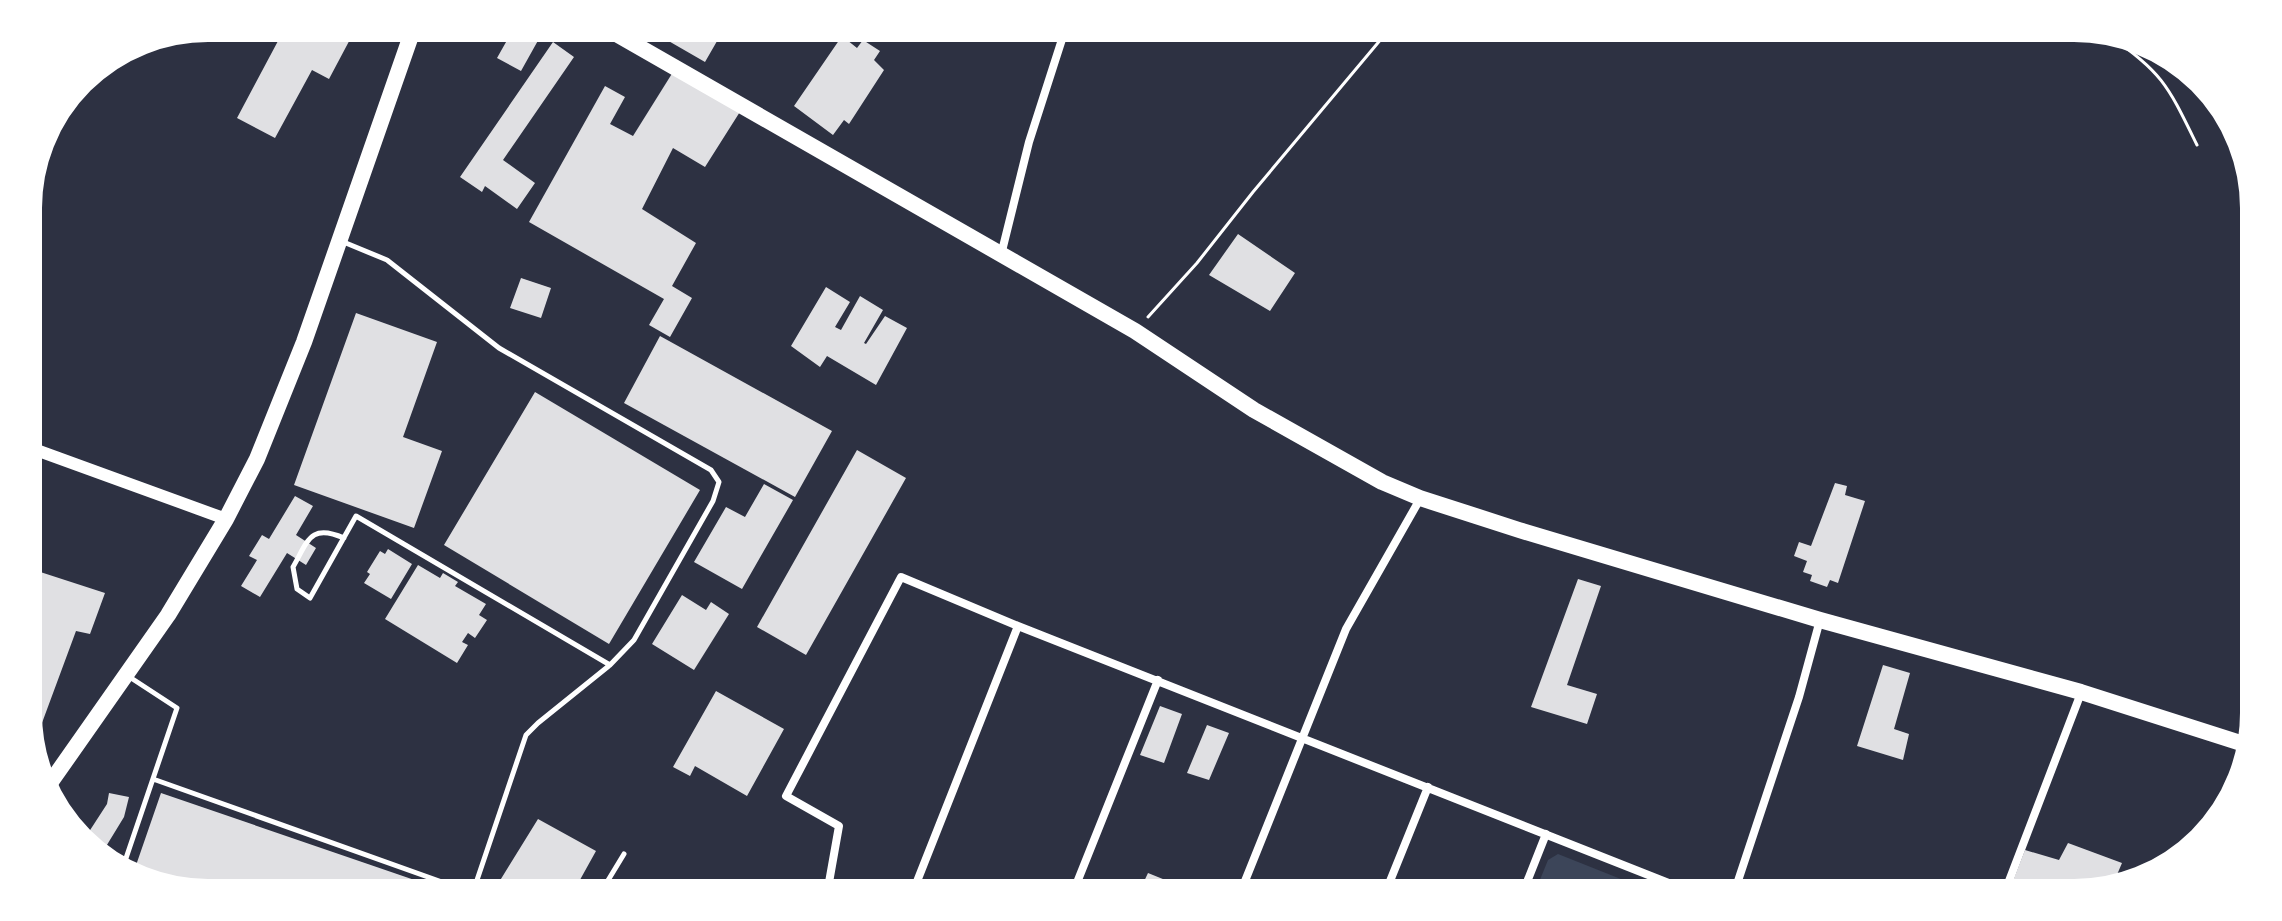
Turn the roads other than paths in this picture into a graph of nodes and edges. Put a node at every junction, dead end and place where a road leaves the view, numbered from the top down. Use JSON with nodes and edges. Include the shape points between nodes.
{"nodes":[{"id":1,"x":410,"y":40,"type":"edge"},
{"id":2,"x":627,"y":40,"type":"edge"},
{"id":3,"x":1062,"y":40,"type":"edge"},
{"id":4,"x":340,"y":241,"type":"junction"},
{"id":5,"x":1001,"y":255,"type":"junction"},
{"id":6,"x":40,"y":451,"type":"edge"},
{"id":7,"x":1420,"y":498,"type":"junction"},
{"id":8,"x":226,"y":519,"type":"junction"},
{"id":9,"x":344,"y":538,"type":"junction"},
{"id":10,"x":1820,"y":620,"type":"junction"},
{"id":11,"x":1018,"y":626,"type":"junction"},
{"id":12,"x":610,"y":665,"type":"junction"},
{"id":13,"x":127,"y":676,"type":"junction"},
{"id":14,"x":1158,"y":680,"type":"junction"},
{"id":15,"x":2081,"y":692,"type":"junction"},
{"id":16,"x":1302,"y":738,"type":"junction"},
{"id":17,"x":2239,"y":743,"type":"edge"},
{"id":18,"x":54,"y":778,"type":"edge"},
{"id":19,"x":153,"y":779,"type":"junction"},
{"id":20,"x":1428,"y":787,"type":"junction"},
{"id":21,"x":1546,"y":834,"type":"junction"},
{"id":22,"x":624,"y":854,"type":"dead end"},
{"id":23,"x":126,"y":859,"type":"edge"},
{"id":24,"x":439,"y":881,"type":"edge"},
{"id":25,"x":477,"y":881,"type":"edge"},
{"id":26,"x":608,"y":881,"type":"edge"},
{"id":27,"x":829,"y":881,"type":"edge"},
{"id":28,"x":917,"y":881,"type":"edge"},
{"id":29,"x":1078,"y":881,"type":"edge"},
{"id":30,"x":1245,"y":881,"type":"edge"},
{"id":31,"x":1390,"y":881,"type":"edge"},
{"id":32,"x":1527,"y":881,"type":"edge"},
{"id":33,"x":1664,"y":881,"type":"edge"},
{"id":34,"x":1738,"y":881,"type":"edge"},
{"id":35,"x":2009,"y":881,"type":"edge"}],
"edges":[{"from":1,"to":4,"type":"main road"},
{"from":2,"to":5,"type":"main road"},
{"from":3,"to":5,"type":"street"},
{"from":4,"to":8,"type":"main road","via":[[280,405]]},
{"from":4,"to":12,"type":"lane","via":[[387,260],[499,348],[711,470],[719,482],[634,640]]},
{"from":5,"to":7,"type":"main road","via":[[1135,331],[1254,410]]},
{"from":6,"to":8,"type":"street"},
{"from":7,"to":10,"type":"main road"},
{"from":7,"to":16,"type":"street","via":[[1346,629]]},
{"from":8,"to":13,"type":"main road"},
{"from":9,"to":9,"type":"lane","via":[[310,598],[297,589],[293,567],[311,535],[329,531]]},
{"from":9,"to":12,"type":"lane","via":[[356,516]]},
{"from":10,"to":15,"type":"main road"},
{"from":10,"to":34,"type":"street"},
{"from":11,"to":14,"type":"street"},
{"from":11,"to":27,"type":"street","via":[[901,577],[786,796],[839,826]]},
{"from":11,"to":28,"type":"street"},
{"from":12,"to":25,"type":"lane","via":[[526,735]]},
{"from":13,"to":18,"type":"main road"},
{"from":13,"to":19,"type":"lane","via":[[177,708]]},
{"from":14,"to":16,"type":"street"},
{"from":14,"to":29,"type":"street"},
{"from":15,"to":17,"type":"main road"},
{"from":15,"to":35,"type":"street"},
{"from":16,"to":20,"type":"street"},
{"from":16,"to":30,"type":"street"},
{"from":19,"to":23,"type":"lane"},
{"from":19,"to":24,"type":"lane"},
{"from":20,"to":21,"type":"street"},
{"from":20,"to":31,"type":"street"},
{"from":21,"to":32,"type":"street"},
{"from":21,"to":33,"type":"street"},
{"from":22,"to":26,"type":"lane"}]}
